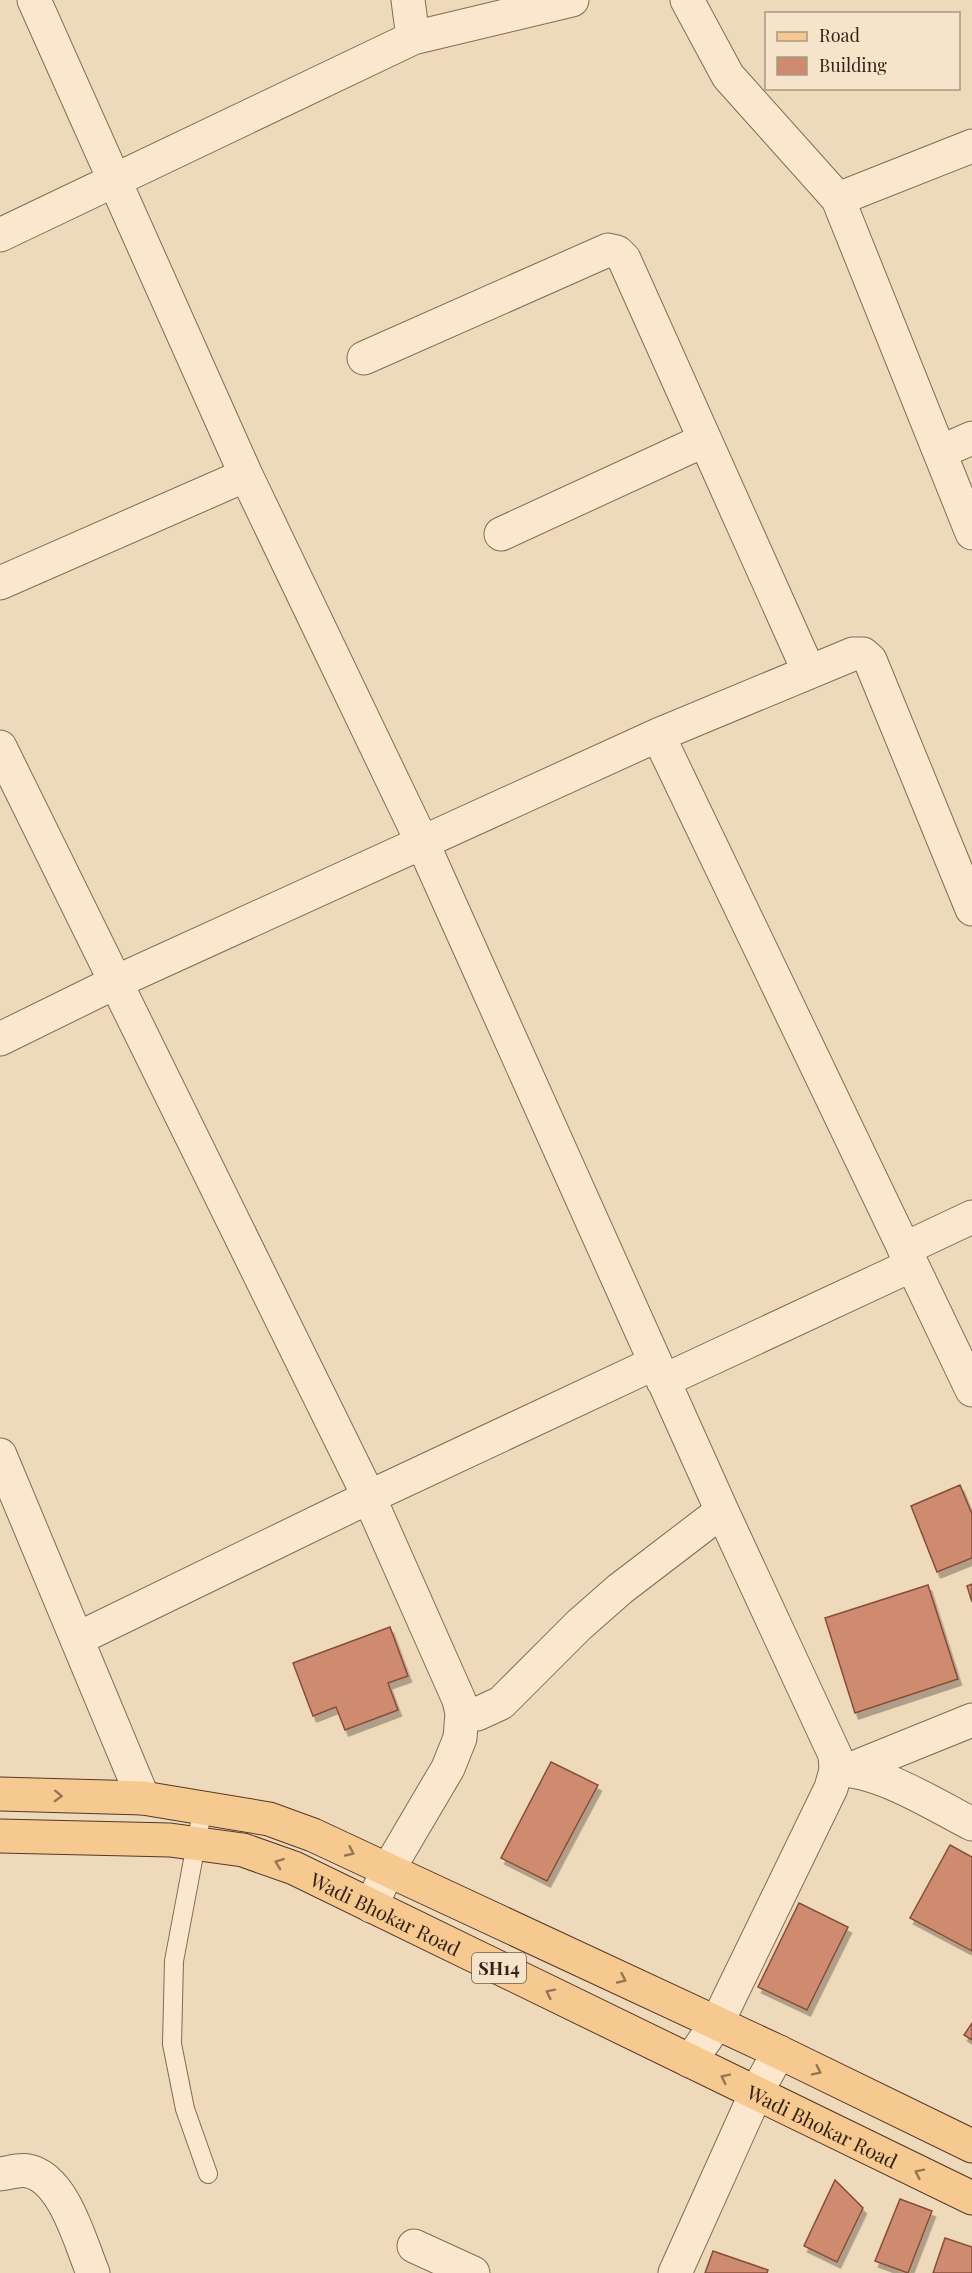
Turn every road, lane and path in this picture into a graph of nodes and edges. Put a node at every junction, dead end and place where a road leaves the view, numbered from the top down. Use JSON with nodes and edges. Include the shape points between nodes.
{"nodes":[{"id":1,"x":34,"y":0,"type":"edge"},
{"id":2,"x":408,"y":0,"type":"edge"},
{"id":3,"x":572,"y":0,"type":"edge"},
{"id":4,"x":687,"y":0,"type":"edge"},
{"id":5,"x":413,"y":38,"type":"junction"},
{"id":6,"x":972,"y":146,"type":"edge"},
{"id":7,"x":115,"y":180,"type":"junction"},
{"id":8,"x":838,"y":199,"type":"junction"},
{"id":9,"x":0,"y":235,"type":"edge"},
{"id":10,"x":364,"y":358,"type":"dead end"},
{"id":11,"x":972,"y":438,"type":"edge"},
{"id":12,"x":705,"y":440,"type":"junction"},
{"id":13,"x":940,"y":452,"type":"junction"},
{"id":14,"x":246,"y":475,"type":"junction"},
{"id":15,"x":972,"y":533,"type":"edge"},
{"id":16,"x":501,"y":534,"type":"dead end"},
{"id":17,"x":0,"y":583,"type":"edge"},
{"id":18,"x":809,"y":672,"type":"junction"},
{"id":19,"x":658,"y":735,"type":"junction"},
{"id":20,"x":0,"y":747,"type":"edge"},
{"id":21,"x":423,"y":844,"type":"junction"},
{"id":22,"x":972,"y":909,"type":"edge"},
{"id":23,"x":116,"y":982,"type":"junction"},
{"id":24,"x":0,"y":1039,"type":"edge"},
{"id":25,"x":972,"y":1218,"type":"edge"},
{"id":26,"x":908,"y":1257,"type":"junction"},
{"id":27,"x":659,"y":1372,"type":"junction"},
{"id":28,"x":972,"y":1390,"type":"edge"},
{"id":29,"x":1,"y":1460,"type":"edge"},
{"id":30,"x":369,"y":1497,"type":"junction"},
{"id":31,"x":722,"y":1511,"type":"junction"},
{"id":32,"x":77,"y":1639,"type":"junction"},
{"id":33,"x":462,"y":1713,"type":"junction"},
{"id":34,"x":972,"y":1720,"type":"edge"},
{"id":35,"x":844,"y":1770,"type":"junction"},
{"id":36,"x":0,"y":1794,"type":"edge"},
{"id":37,"x":143,"y":1798,"type":"junction"},
{"id":38,"x":203,"y":1807,"type":"junction"},
{"id":39,"x":972,"y":1824,"type":"edge"},
{"id":40,"x":0,"y":1836,"type":"edge"},
{"id":41,"x":195,"y":1843,"type":"junction"},
{"id":42,"x":388,"y":1870,"type":"junction"},
{"id":43,"x":371,"y":1906,"type":"junction"},
{"id":44,"x":717,"y":2023,"type":"junction"},
{"id":45,"x":778,"y":2052,"type":"junction"},
{"id":46,"x":690,"y":2061,"type":"junction"},
{"id":47,"x":756,"y":2093,"type":"junction"},
{"id":48,"x":972,"y":2146,"type":"edge"},
{"id":49,"x":0,"y":2174,"type":"edge"},
{"id":50,"x":208,"y":2174,"type":"dead end"},
{"id":51,"x":972,"y":2198,"type":"edge"},
{"id":52,"x":414,"y":2246,"type":"dead end"},
{"id":53,"x":93,"y":2273,"type":"edge"},
{"id":54,"x":473,"y":2273,"type":"edge"},
{"id":55,"x":675,"y":2273,"type":"edge"}],
"edges":[{"from":1,"to":7,"type":"street"},
{"from":2,"to":5,"type":"street"},
{"from":3,"to":5,"type":"street"},
{"from":4,"to":8,"type":"street","via":[[728,76]]},
{"from":5,"to":7,"type":"street"},
{"from":6,"to":8,"type":"street"},
{"from":7,"to":9,"type":"street"},
{"from":7,"to":14,"type":"street"},
{"from":8,"to":13,"type":"street"},
{"from":10,"to":12,"type":"street","via":[[608,250],[617,252],[624,258]]},
{"from":11,"to":13,"type":"street"},
{"from":12,"to":16,"type":"street"},
{"from":12,"to":18,"type":"street"},
{"from":13,"to":15,"type":"street"},
{"from":14,"to":17,"type":"street"},
{"from":14,"to":21,"type":"street"},
{"from":18,"to":19,"type":"street"},
{"from":18,"to":22,"type":"street","via":[[853,654],[863,654],[870,660]]},
{"from":19,"to":21,"type":"street"},
{"from":19,"to":26,"type":"street"},
{"from":20,"to":23,"type":"street"},
{"from":21,"to":23,"type":"street"},
{"from":21,"to":27,"type":"street"},
{"from":23,"to":24,"type":"street"},
{"from":23,"to":30,"type":"street"},
{"from":25,"to":26,"type":"street"},
{"from":26,"to":27,"type":"street"},
{"from":26,"to":28,"type":"street"},
{"from":27,"to":30,"type":"street"},
{"from":27,"to":31,"type":"street"},
{"from":29,"to":32,"type":"street"},
{"from":30,"to":32,"type":"street"},
{"from":30,"to":33,"type":"street"},
{"from":31,"to":33,"type":"street","via":[[579,1624],[501,1703],[477,1714]]},
{"from":31,"to":35,"type":"street"},
{"from":32,"to":37,"type":"street"},
{"from":33,"to":42,"type":"street","via":[[460,1738],[448,1768]]},
{"from":34,"to":35,"type":"street"},
{"from":35,"to":39,"type":"street","via":[[911,1794]]},
{"from":35,"to":44,"type":"street","via":[[831,1788]]},
{"from":36,"to":37,"type":"main road","name":"Wadi Bhokar Road","number":"SH14","one_way":true},
{"from":37,"to":38,"type":"main road","name":"Wadi Bhokar Road","number":"SH14"},
{"from":38,"to":41,"type":"lane"},
{"from":38,"to":42,"type":"main road","name":"Wadi Bhokar Road","number":"SH14","one_way":true,"via":[[269,1819]]},
{"from":40,"to":41,"type":"main road","name":"Wadi Bhokar Road","number":"SH14"},
{"from":43,"to":41,"type":"main road","name":"Wadi Bhokar Road","number":"SH14","one_way":true,"via":[[294,1868],[243,1850]]},
{"from":41,"to":50,"type":"lane","via":[[174,1961],[172,2044],[186,2109]]},
{"from":42,"to":43,"type":"street"},
{"from":42,"to":44,"type":"main road","name":"Wadi Bhokar Road","number":"SH14","one_way":true},
{"from":46,"to":43,"type":"main road","name":"Wadi Bhokar Road","number":"SH14","one_way":true},
{"from":44,"to":45,"type":"main road","name":"Wadi Bhokar Road","number":"SH14"},
{"from":44,"to":46,"type":"street"},
{"from":45,"to":47,"type":"street"},
{"from":45,"to":48,"type":"main road","name":"Wadi Bhokar Road","number":"SH14","one_way":true},
{"from":47,"to":46,"type":"main road","name":"Wadi Bhokar Road","number":"SH14","one_way":true},
{"from":51,"to":47,"type":"main road","name":"Wadi Bhokar Road","number":"SH14","one_way":true},
{"from":47,"to":55,"type":"street"},
{"from":49,"to":53,"type":"street","via":[[27,2170],[47,2179],[62,2199]]},
{"from":52,"to":54,"type":"street"}]}
